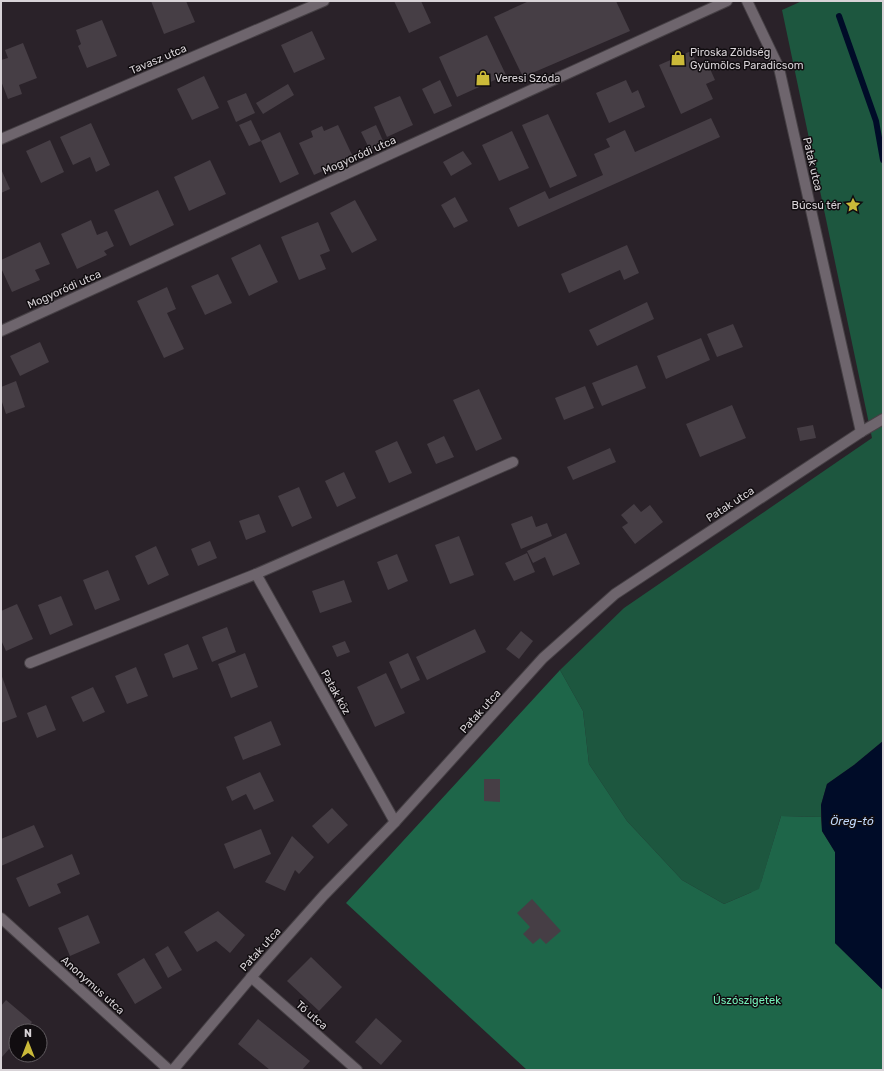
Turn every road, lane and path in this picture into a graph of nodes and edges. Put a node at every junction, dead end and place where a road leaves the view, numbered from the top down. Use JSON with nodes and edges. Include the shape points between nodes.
{"nodes":[{"id":1,"x":324,"y":1,"type":"edge"},
{"id":2,"x":727,"y":1,"type":"edge"},
{"id":3,"x":747,"y":1,"type":"edge"},
{"id":4,"x":1,"y":139,"type":"edge"},
{"id":5,"x":1,"y":331,"type":"edge"},
{"id":6,"x":883,"y":419,"type":"edge"},
{"id":7,"x":861,"y":432,"type":"junction"},
{"id":8,"x":512,"y":462,"type":"dead end"},
{"id":9,"x":256,"y":574,"type":"junction"},
{"id":10,"x":30,"y":663,"type":"dead end"},
{"id":11,"x":395,"y":822,"type":"junction"},
{"id":12,"x":1,"y":918,"type":"edge"},
{"id":13,"x":251,"y":977,"type":"junction"},
{"id":14,"x":169,"y":1070,"type":"edge"},
{"id":15,"x":173,"y":1070,"type":"edge"},
{"id":16,"x":357,"y":1070,"type":"edge"}],
"edges":[{"from":1,"to":4,"type":"street","name":"Tavasz utca"},
{"from":2,"to":5,"type":"street","name":"Mogyoródi utca"},
{"from":3,"to":7,"type":"street","name":"Patak utca","via":[[780,68]]},
{"from":6,"to":7,"type":"street","name":"Patak utca"},
{"from":7,"to":11,"type":"street","name":"Patak utca","via":[[615,594],[543,658]]},
{"from":8,"to":9,"type":"street"},
{"from":9,"to":10,"type":"street"},
{"from":9,"to":11,"type":"street","name":"Patak köz"},
{"from":11,"to":13,"type":"street","name":"Patak utca","via":[[324,895]]},
{"from":12,"to":14,"type":"street","name":"Anonymus utca"},
{"from":13,"to":15,"type":"street","name":"Patak utca"},
{"from":13,"to":16,"type":"street","name":"Tó utca"}]}
